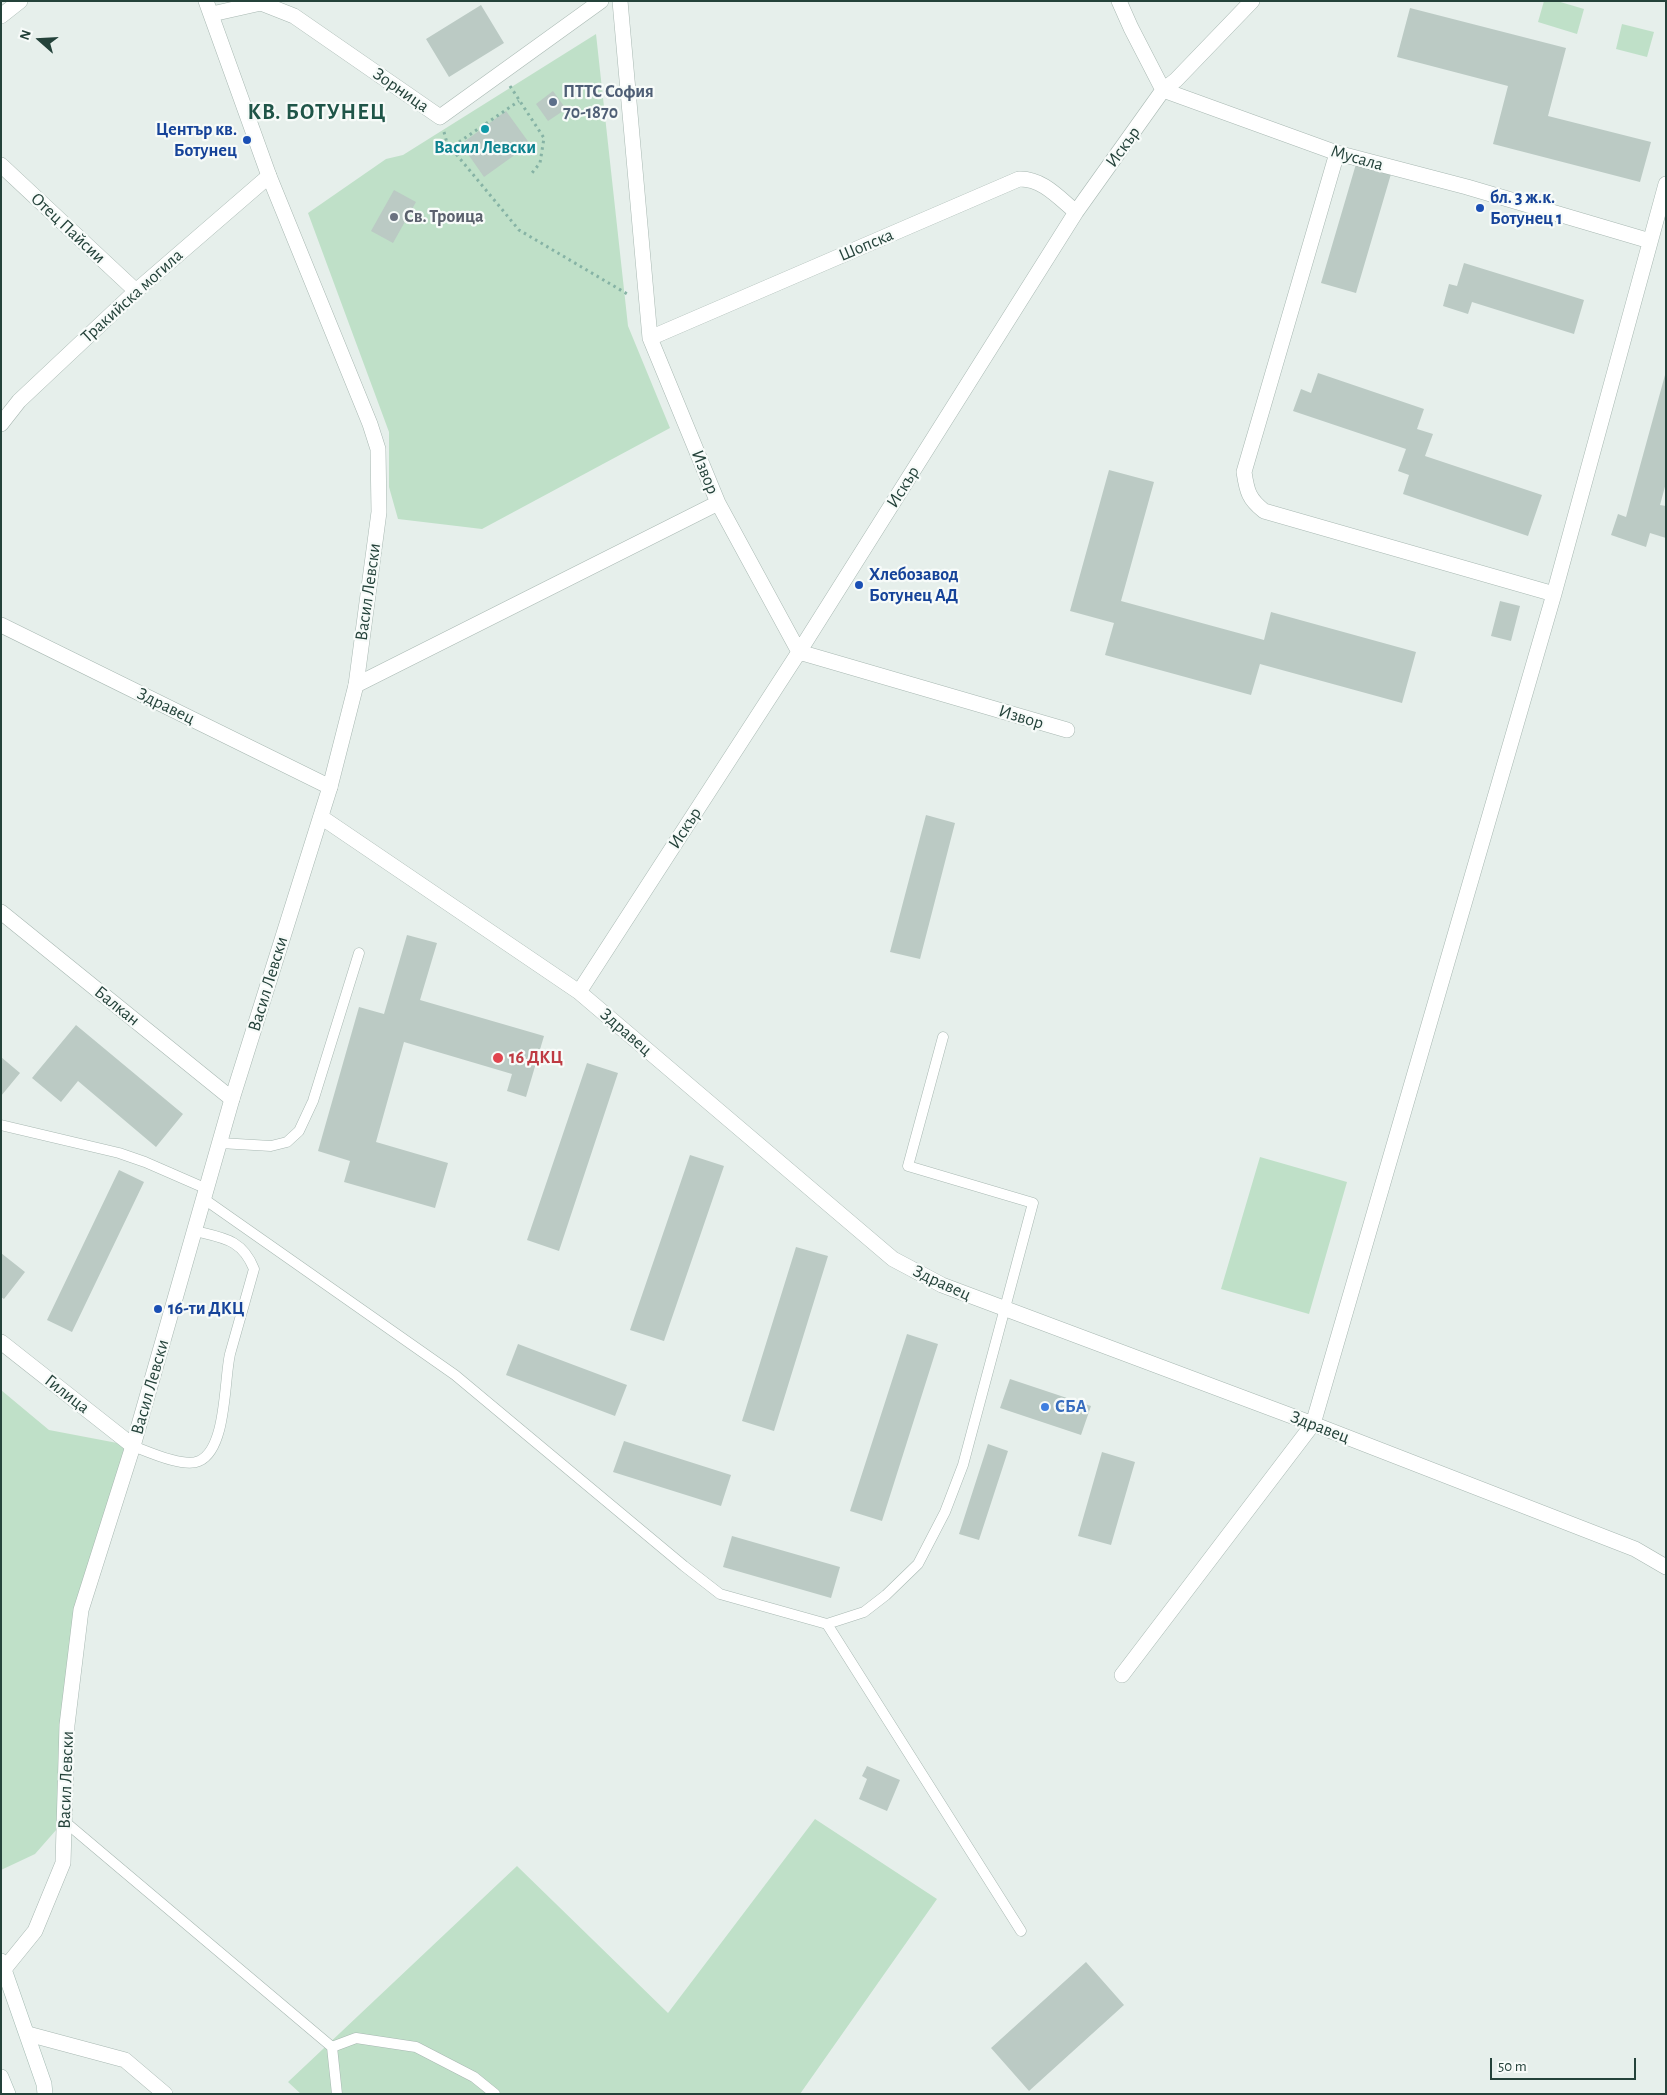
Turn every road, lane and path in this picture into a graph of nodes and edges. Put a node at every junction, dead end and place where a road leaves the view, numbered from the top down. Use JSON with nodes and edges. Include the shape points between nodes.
{"nodes":[{"id":1,"x":20,"y":1,"type":"edge"},
{"id":2,"x":601,"y":1,"type":"edge"},
{"id":3,"x":620,"y":1,"type":"edge"},
{"id":4,"x":1119,"y":1,"type":"edge"},
{"id":5,"x":1252,"y":1,"type":"edge"},
{"id":6,"x":209,"y":8,"type":"edge"},
{"id":7,"x":1,"y":16,"type":"edge"},
{"id":8,"x":501,"y":73,"type":"junction"},
{"id":9,"x":1163,"y":90,"type":"junction"},
{"id":10,"x":519,"y":101,"type":"junction"},
{"id":11,"x":440,"y":117,"type":"junction"},
{"id":12,"x":496,"y":117,"type":"junction"},
{"id":13,"x":477,"y":130,"type":"junction"},
{"id":14,"x":460,"y":142,"type":"dead end"},
{"id":15,"x":1337,"y":153,"type":"junction"},
{"id":16,"x":1,"y":165,"type":"edge"},
{"id":17,"x":532,"y":173,"type":"dead end"},
{"id":18,"x":270,"y":176,"type":"junction"},
{"id":19,"x":1666,"y":184,"type":"edge"},
{"id":20,"x":1076,"y":212,"type":"junction"},
{"id":21,"x":1650,"y":241,"type":"junction"},
{"id":22,"x":136,"y":291,"type":"junction"},
{"id":23,"x":648,"y":306,"type":"junction"},
{"id":24,"x":650,"y":338,"type":"junction"},
{"id":25,"x":1,"y":424,"type":"edge"},
{"id":26,"x":718,"y":503,"type":"junction"},
{"id":27,"x":1554,"y":594,"type":"junction"},
{"id":28,"x":1,"y":625,"type":"edge"},
{"id":29,"x":799,"y":652,"type":"junction"},
{"id":30,"x":356,"y":685,"type":"junction"},
{"id":31,"x":1067,"y":730,"type":"dead end"},
{"id":32,"x":330,"y":787,"type":"junction"},
{"id":33,"x":321,"y":817,"type":"junction"},
{"id":34,"x":1,"y":912,"type":"edge"},
{"id":35,"x":359,"y":953,"type":"dead end"},
{"id":36,"x":580,"y":992,"type":"junction"},
{"id":37,"x":943,"y":1037,"type":"dead end"},
{"id":38,"x":232,"y":1099,"type":"junction"},
{"id":39,"x":1,"y":1125,"type":"edge"},
{"id":40,"x":220,"y":1143,"type":"junction"},
{"id":41,"x":205,"y":1194,"type":"junction"},
{"id":42,"x":194,"y":1231,"type":"junction"},
{"id":43,"x":1003,"y":1310,"type":"junction"},
{"id":44,"x":1,"y":1342,"type":"edge"},
{"id":45,"x":1313,"y":1424,"type":"junction"},
{"id":46,"x":133,"y":1446,"type":"junction"},
{"id":47,"x":1666,"y":1567,"type":"edge"},
{"id":48,"x":827,"y":1624,"type":"junction"},
{"id":49,"x":1122,"y":1675,"type":"dead end"},
{"id":50,"x":64,"y":1821,"type":"junction"},
{"id":51,"x":1021,"y":1931,"type":"dead end"},
{"id":52,"x":3,"y":1966,"type":"edge"},
{"id":53,"x":28,"y":2034,"type":"junction"},
{"id":54,"x":332,"y":2047,"type":"junction"},
{"id":55,"x":1,"y":2077,"type":"edge"},
{"id":56,"x":8,"y":2094,"type":"edge"},
{"id":57,"x":45,"y":2094,"type":"edge"},
{"id":58,"x":165,"y":2094,"type":"edge"},
{"id":59,"x":337,"y":2094,"type":"edge"},
{"id":60,"x":495,"y":2094,"type":"edge"}],
"edges":[{"from":1,"to":7,"type":"street"},
{"from":2,"to":8,"type":"street","name":"Зорница"},
{"from":3,"to":23,"type":"street","name":"Извор"},
{"from":4,"to":9,"type":"street"},
{"from":5,"to":9,"type":"street","name":"Искър"},
{"from":6,"to":11,"type":"street","name":"Зорница","via":[[261,3],[294,16]]},
{"from":6,"to":18,"type":"street","name":"Васил Левски"},
{"from":8,"to":10,"type":"path"},
{"from":8,"to":11,"type":"street","name":"Зорница"},
{"from":9,"to":15,"type":"street","name":"Мусала"},
{"from":9,"to":20,"type":"street","name":"Искър"},
{"from":10,"to":12,"type":"path"},
{"from":10,"to":17,"type":"path","via":[[544,138],[540,163]]},
{"from":11,"to":23,"type":"path","via":[[447,143],[519,230]]},
{"from":12,"to":13,"type":"path"},
{"from":12,"to":13,"type":"path"},
{"from":13,"to":14,"type":"path"},
{"from":15,"to":21,"type":"street","name":"Мусала"},
{"from":15,"to":27,"type":"street","via":[[1244,472],[1252,501],[1264,511]]},
{"from":16,"to":22,"type":"street","name":"Отец Пайсии"},
{"from":18,"to":22,"type":"street","name":"Тракийска могила"},
{"from":18,"to":30,"type":"street","name":"Васил Левски","via":[[378,449],[379,512]]},
{"from":19,"to":21,"type":"street"},
{"from":20,"to":24,"type":"street","name":"Шопска","via":[[1042,184],[1019,179]]},
{"from":20,"to":29,"type":"street","name":"Искър"},
{"from":21,"to":27,"type":"street"},
{"from":22,"to":25,"type":"street","name":"Тракийска могила","via":[[19,401]]},
{"from":23,"to":24,"type":"street","name":"Извор"},
{"from":24,"to":26,"type":"street","name":"Извор"},
{"from":26,"to":29,"type":"street","name":"Извор"},
{"from":26,"to":30,"type":"street"},
{"from":27,"to":45,"type":"street"},
{"from":28,"to":32,"type":"street","name":"Здравец"},
{"from":29,"to":31,"type":"street","name":"Извор"},
{"from":29,"to":36,"type":"street","name":"Искър"},
{"from":30,"to":32,"type":"street","name":"Васил Левски"},
{"from":32,"to":33,"type":"street","name":"Васил Левски"},
{"from":33,"to":36,"type":"street","name":"Здравец"},
{"from":33,"to":38,"type":"street","name":"Васил Левски"},
{"from":34,"to":38,"type":"street","name":"Балкан"},
{"from":35,"to":40,"type":"lane","via":[[313,1102],[300,1131],[287,1142],[272,1146]]},
{"from":36,"to":43,"type":"street","name":"Здравец","via":[[892,1259],[942,1285]]},
{"from":37,"to":43,"type":"lane","via":[[908,1166],[1033,1202]]},
{"from":38,"to":40,"type":"street","name":"Васил Левски"},
{"from":39,"to":41,"type":"lane","via":[[119,1153],[145,1162]]},
{"from":40,"to":41,"type":"street","name":"Васил Левски"},
{"from":41,"to":42,"type":"street","name":"Васил Левски"},
{"from":41,"to":48,"type":"lane","via":[[455,1375],[720,1594]]},
{"from":42,"to":46,"type":"street","name":"Васил Левски"},
{"from":42,"to":46,"type":"lane","via":[[236,1243],[249,1255],[254,1269],[230,1356],[223,1415],[212,1451],[199,1461],[184,1463]]},
{"from":43,"to":45,"type":"street","name":"Здравец"},
{"from":43,"to":48,"type":"lane","via":[[963,1465],[945,1512],[918,1564],[864,1612]]},
{"from":44,"to":46,"type":"street","name":"Гилица"},
{"from":45,"to":47,"type":"street","name":"Здравец","via":[[1635,1549]]},
{"from":45,"to":49,"type":"street"},
{"from":46,"to":50,"type":"street","name":"Васил Левски","via":[[81,1610],[67,1725]]},
{"from":48,"to":51,"type":"lane"},
{"from":50,"to":52,"type":"street","name":"Васил Левски","via":[[63,1863],[35,1931]]},
{"from":50,"to":54,"type":"lane"},
{"from":52,"to":53,"type":"street"},
{"from":53,"to":57,"type":"street"},
{"from":53,"to":58,"type":"street","via":[[124,2060]]},
{"from":54,"to":59,"type":"lane"},
{"from":54,"to":60,"type":"lane","via":[[356,2038],[416,2048],[474,2077]]},
{"from":55,"to":56,"type":"street"}]}
